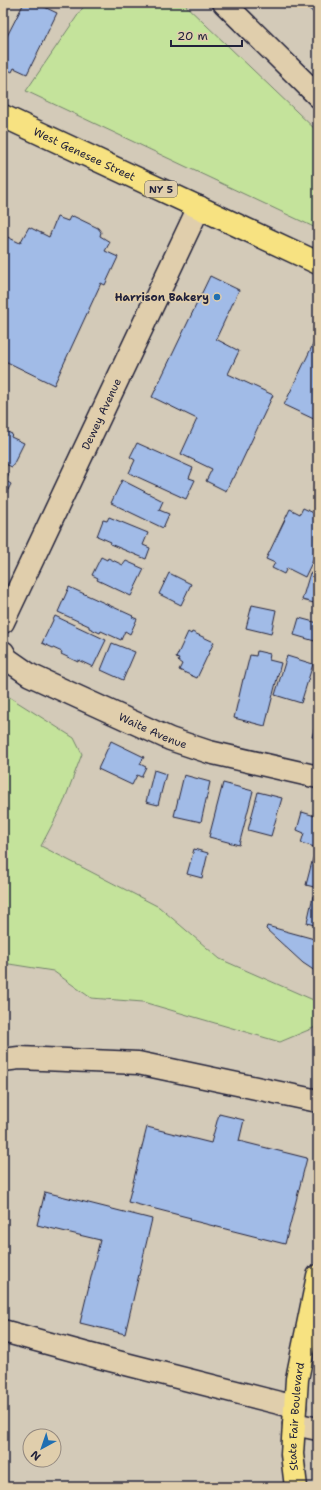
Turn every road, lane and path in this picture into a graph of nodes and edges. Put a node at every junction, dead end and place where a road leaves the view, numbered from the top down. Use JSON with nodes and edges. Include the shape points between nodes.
{"nodes":[{"id":1,"x":224,"y":3,"type":"edge"},
{"id":2,"x":318,"y":96,"type":"edge"},
{"id":3,"x":3,"y":116,"type":"edge"},
{"id":4,"x":198,"y":207,"type":"junction"},
{"id":5,"x":318,"y":263,"type":"edge"},
{"id":6,"x":3,"y":622,"type":"edge"},
{"id":7,"x":3,"y":652,"type":"edge"},
{"id":8,"x":318,"y":777,"type":"edge"},
{"id":9,"x":3,"y":1060,"type":"edge"},
{"id":10,"x":318,"y":1101,"type":"edge"},
{"id":11,"x":318,"y":1276,"type":"edge"},
{"id":12,"x":3,"y":1331,"type":"edge"},
{"id":13,"x":295,"y":1416,"type":"junction"},
{"id":14,"x":318,"y":1429,"type":"edge"},
{"id":15,"x":296,"y":1487,"type":"edge"}],
"edges":[{"from":1,"to":2,"type":"street"},
{"from":3,"to":4,"type":"main road","name":"West Genesee Street","number":"NY 5"},
{"from":4,"to":5,"type":"main road","name":"West Genesee Street","number":"NY 5"},
{"from":4,"to":6,"type":"street","name":"Dewey Avenue"},
{"from":7,"to":8,"type":"street","name":"Waite Avenue","via":[[7,659],[30,675],[170,739],[209,752]]},
{"from":9,"to":10,"type":"street","via":[[20,1058],[138,1063]]},
{"from":11,"to":13,"type":"main road","name":"State Fair Boulevard","via":[[297,1379]]},
{"from":12,"to":13,"type":"street"},
{"from":13,"to":14,"type":"street"},
{"from":13,"to":15,"type":"main road","name":"State Fair Boulevard","via":[[292,1454]]}]}
